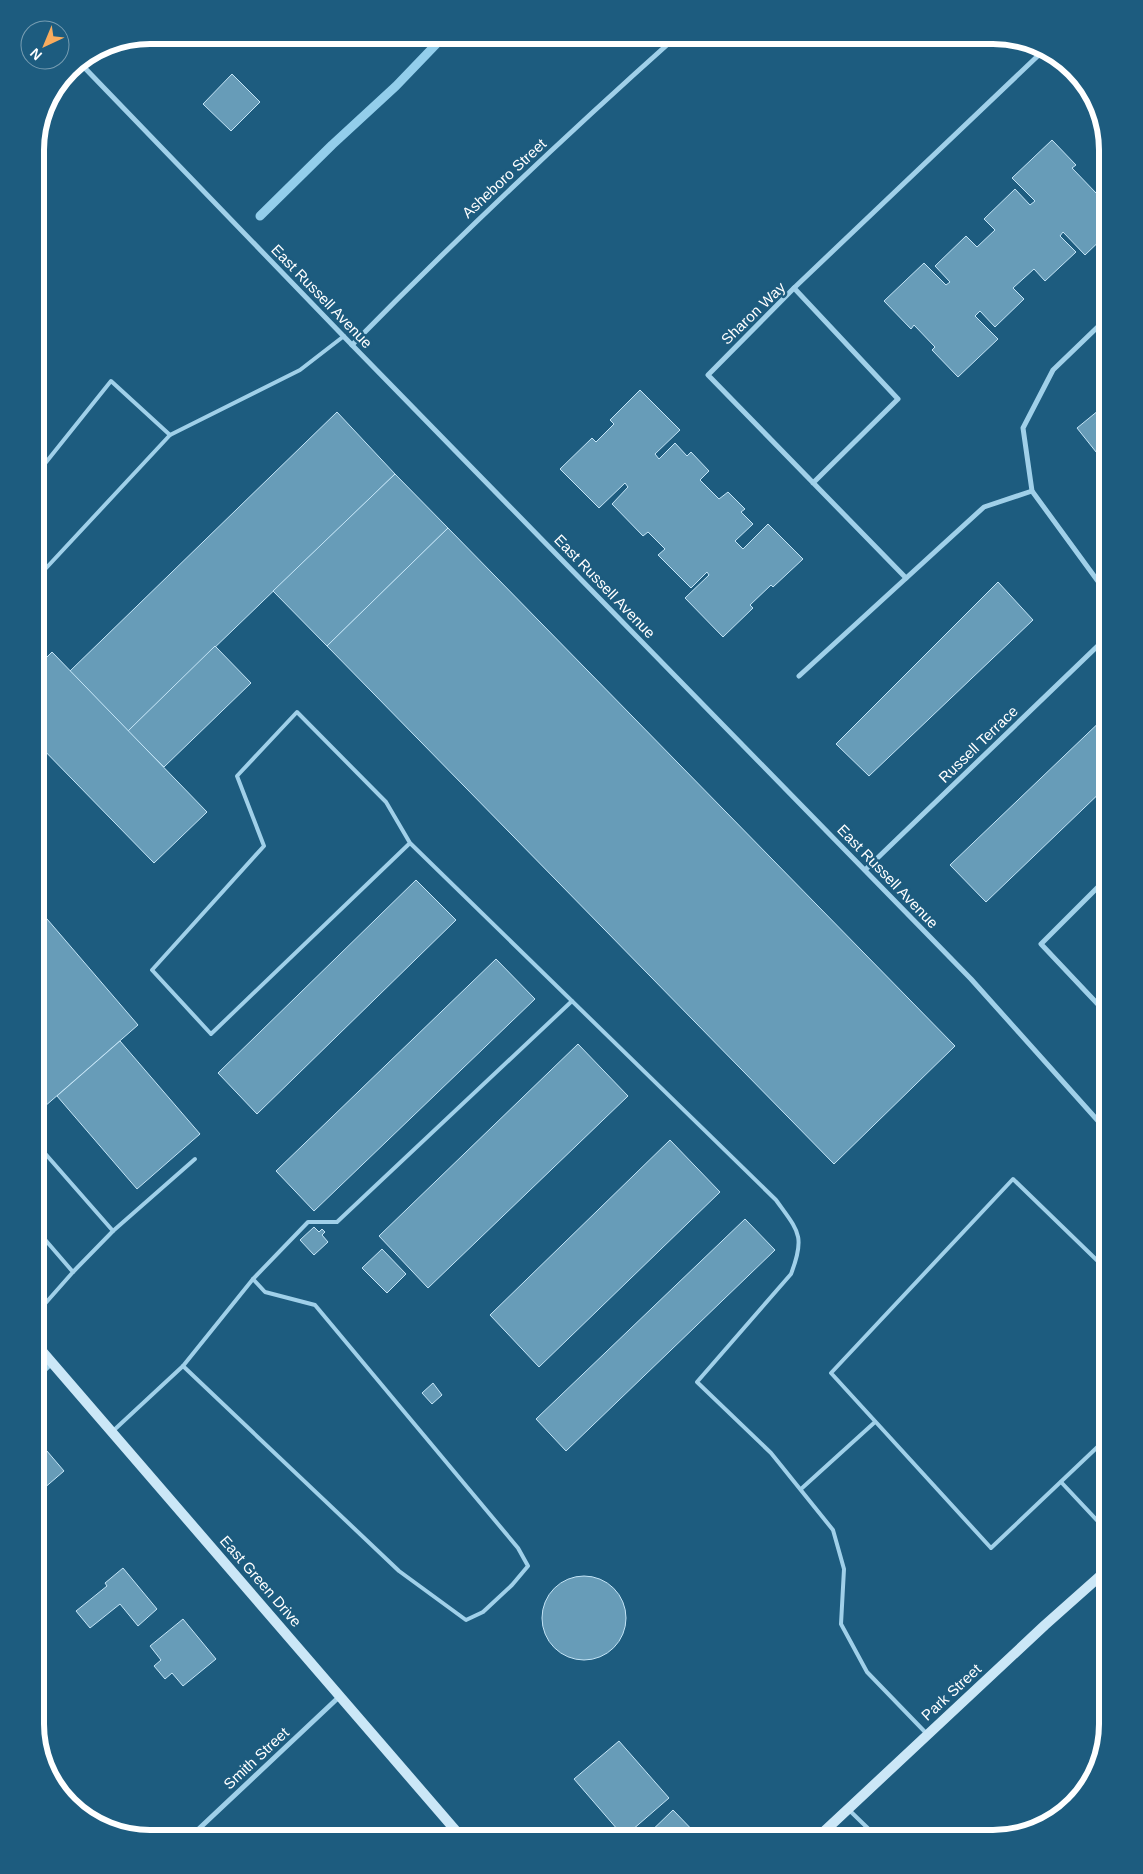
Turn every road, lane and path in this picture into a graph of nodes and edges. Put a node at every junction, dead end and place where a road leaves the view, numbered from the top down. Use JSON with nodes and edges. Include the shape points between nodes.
{"nodes":[{"id":1,"x":668,"y":44,"type":"edge"},
{"id":2,"x":1039,"y":55,"type":"edge"},
{"id":3,"x":83,"y":68,"type":"edge"},
{"id":4,"x":794,"y":288,"type":"junction"},
{"id":5,"x":1099,"y":326,"type":"edge"},
{"id":6,"x":344,"y":336,"type":"junction"},
{"id":7,"x":352,"y":345,"type":"junction"},
{"id":8,"x":170,"y":435,"type":"junction"},
{"id":9,"x":44,"y":465,"type":"edge"},
{"id":10,"x":813,"y":483,"type":"junction"},
{"id":11,"x":1032,"y":491,"type":"junction"},
{"id":12,"x":44,"y":570,"type":"edge"},
{"id":13,"x":906,"y":578,"type":"junction"},
{"id":14,"x":1099,"y":583,"type":"edge"},
{"id":15,"x":1099,"y":645,"type":"edge"},
{"id":16,"x":799,"y":676,"type":"dead end"},
{"id":17,"x":410,"y":843,"type":"junction"},
{"id":18,"x":865,"y":870,"type":"junction"},
{"id":19,"x":1099,"y":886,"type":"edge"},
{"id":20,"x":572,"y":1001,"type":"junction"},
{"id":21,"x":1099,"y":1005,"type":"edge"},
{"id":22,"x":1099,"y":1122,"type":"edge"},
{"id":23,"x":44,"y":1152,"type":"edge"},
{"id":24,"x":195,"y":1159,"type":"dead end"},
{"id":25,"x":114,"y":1231,"type":"junction"},
{"id":26,"x":44,"y":1238,"type":"edge"},
{"id":27,"x":1099,"y":1262,"type":"edge"},
{"id":28,"x":73,"y":1272,"type":"junction"},
{"id":29,"x":253,"y":1279,"type":"junction"},
{"id":30,"x":44,"y":1305,"type":"edge"},
{"id":31,"x":44,"y":1354,"type":"edge"},
{"id":32,"x":52,"y":1363,"type":"junction"},
{"id":33,"x":183,"y":1366,"type":"junction"},
{"id":34,"x":44,"y":1371,"type":"edge"},
{"id":35,"x":875,"y":1422,"type":"junction"},
{"id":36,"x":112,"y":1432,"type":"junction"},
{"id":37,"x":1099,"y":1446,"type":"edge"},
{"id":38,"x":1061,"y":1482,"type":"junction"},
{"id":39,"x":801,"y":1489,"type":"junction"},
{"id":40,"x":1099,"y":1522,"type":"edge"},
{"id":41,"x":1099,"y":1577,"type":"edge"},
{"id":42,"x":340,"y":1696,"type":"junction"},
{"id":43,"x":928,"y":1735,"type":"junction"},
{"id":44,"x":848,"y":1809,"type":"junction"},
{"id":45,"x":198,"y":1830,"type":"edge"},
{"id":46,"x":455,"y":1830,"type":"edge"},
{"id":47,"x":826,"y":1830,"type":"edge"},
{"id":48,"x":870,"y":1830,"type":"edge"}],
"edges":[{"from":1,"to":7,"type":"street","name":"Asheboro Street","via":[[435,260]]},
{"from":2,"to":4,"type":"street"},
{"from":3,"to":6,"type":"street","name":"East Russell Avenue"},
{"from":4,"to":10,"type":"street","name":"Sharon Way","via":[[898,399]]},
{"from":4,"to":10,"type":"street","name":"Sharon Way","via":[[708,375]]},
{"from":5,"to":11,"type":"street","via":[[1052,370],[1023,428]]},
{"from":6,"to":7,"type":"street","name":"East Russell Avenue"},
{"from":6,"to":8,"type":"lane","via":[[300,370]]},
{"from":7,"to":18,"type":"street","name":"East Russell Avenue"},
{"from":8,"to":9,"type":"lane","via":[[111,381]]},
{"from":8,"to":12,"type":"lane"},
{"from":10,"to":13,"type":"street","name":"Sharon Way"},
{"from":11,"to":13,"type":"street","via":[[984,507]]},
{"from":11,"to":14,"type":"street"},
{"from":13,"to":16,"type":"street"},
{"from":15,"to":18,"type":"street","name":"Russell Terrace"},
{"from":17,"to":17,"type":"lane","via":[[386,802],[297,712],[237,776],[264,846],[152,970],[212,1034]]},
{"from":17,"to":20,"type":"lane"},
{"from":18,"to":22,"type":"street","name":"East Russell Avenue","via":[[972,979]]},
{"from":19,"to":21,"type":"street","via":[[1041,944]]},
{"from":20,"to":29,"type":"lane","via":[[337,1222],[308,1222]]},
{"from":20,"to":39,"type":"lane","via":[[776,1200],[798,1232],[798,1255],[791,1274],[697,1382],[771,1453]]},
{"from":23,"to":25,"type":"lane"},
{"from":24,"to":25,"type":"lane"},
{"from":25,"to":28,"type":"lane"},
{"from":26,"to":28,"type":"lane"},
{"from":27,"to":35,"type":"lane","via":[[1013,1180],[830,1373]]},
{"from":28,"to":30,"type":"lane"},
{"from":29,"to":33,"type":"lane"},
{"from":29,"to":33,"type":"lane","via":[[265,1292],[314,1304],[518,1548],[528,1566],[483,1612],[466,1620],[399,1571]]},
{"from":31,"to":32,"type":"main road","name":"East Green Drive"},
{"from":32,"to":34,"type":"street"},
{"from":32,"to":36,"type":"main road","name":"East Green Drive"},
{"from":33,"to":36,"type":"lane"},
{"from":35,"to":38,"type":"lane","via":[[991,1548]]},
{"from":35,"to":39,"type":"lane"},
{"from":36,"to":42,"type":"main road","name":"East Green Drive"},
{"from":37,"to":38,"type":"lane"},
{"from":38,"to":40,"type":"lane"},
{"from":39,"to":43,"type":"lane","via":[[834,1530],[844,1569],[841,1624],[867,1672]]},
{"from":41,"to":43,"type":"main road","name":"Park Street"},
{"from":42,"to":45,"type":"street","name":"Smith Street"},
{"from":42,"to":46,"type":"main road","name":"East Green Drive"},
{"from":43,"to":44,"type":"main road","name":"Park Street"},
{"from":44,"to":47,"type":"main road","name":"Park Street"},
{"from":44,"to":48,"type":"lane"}]}
